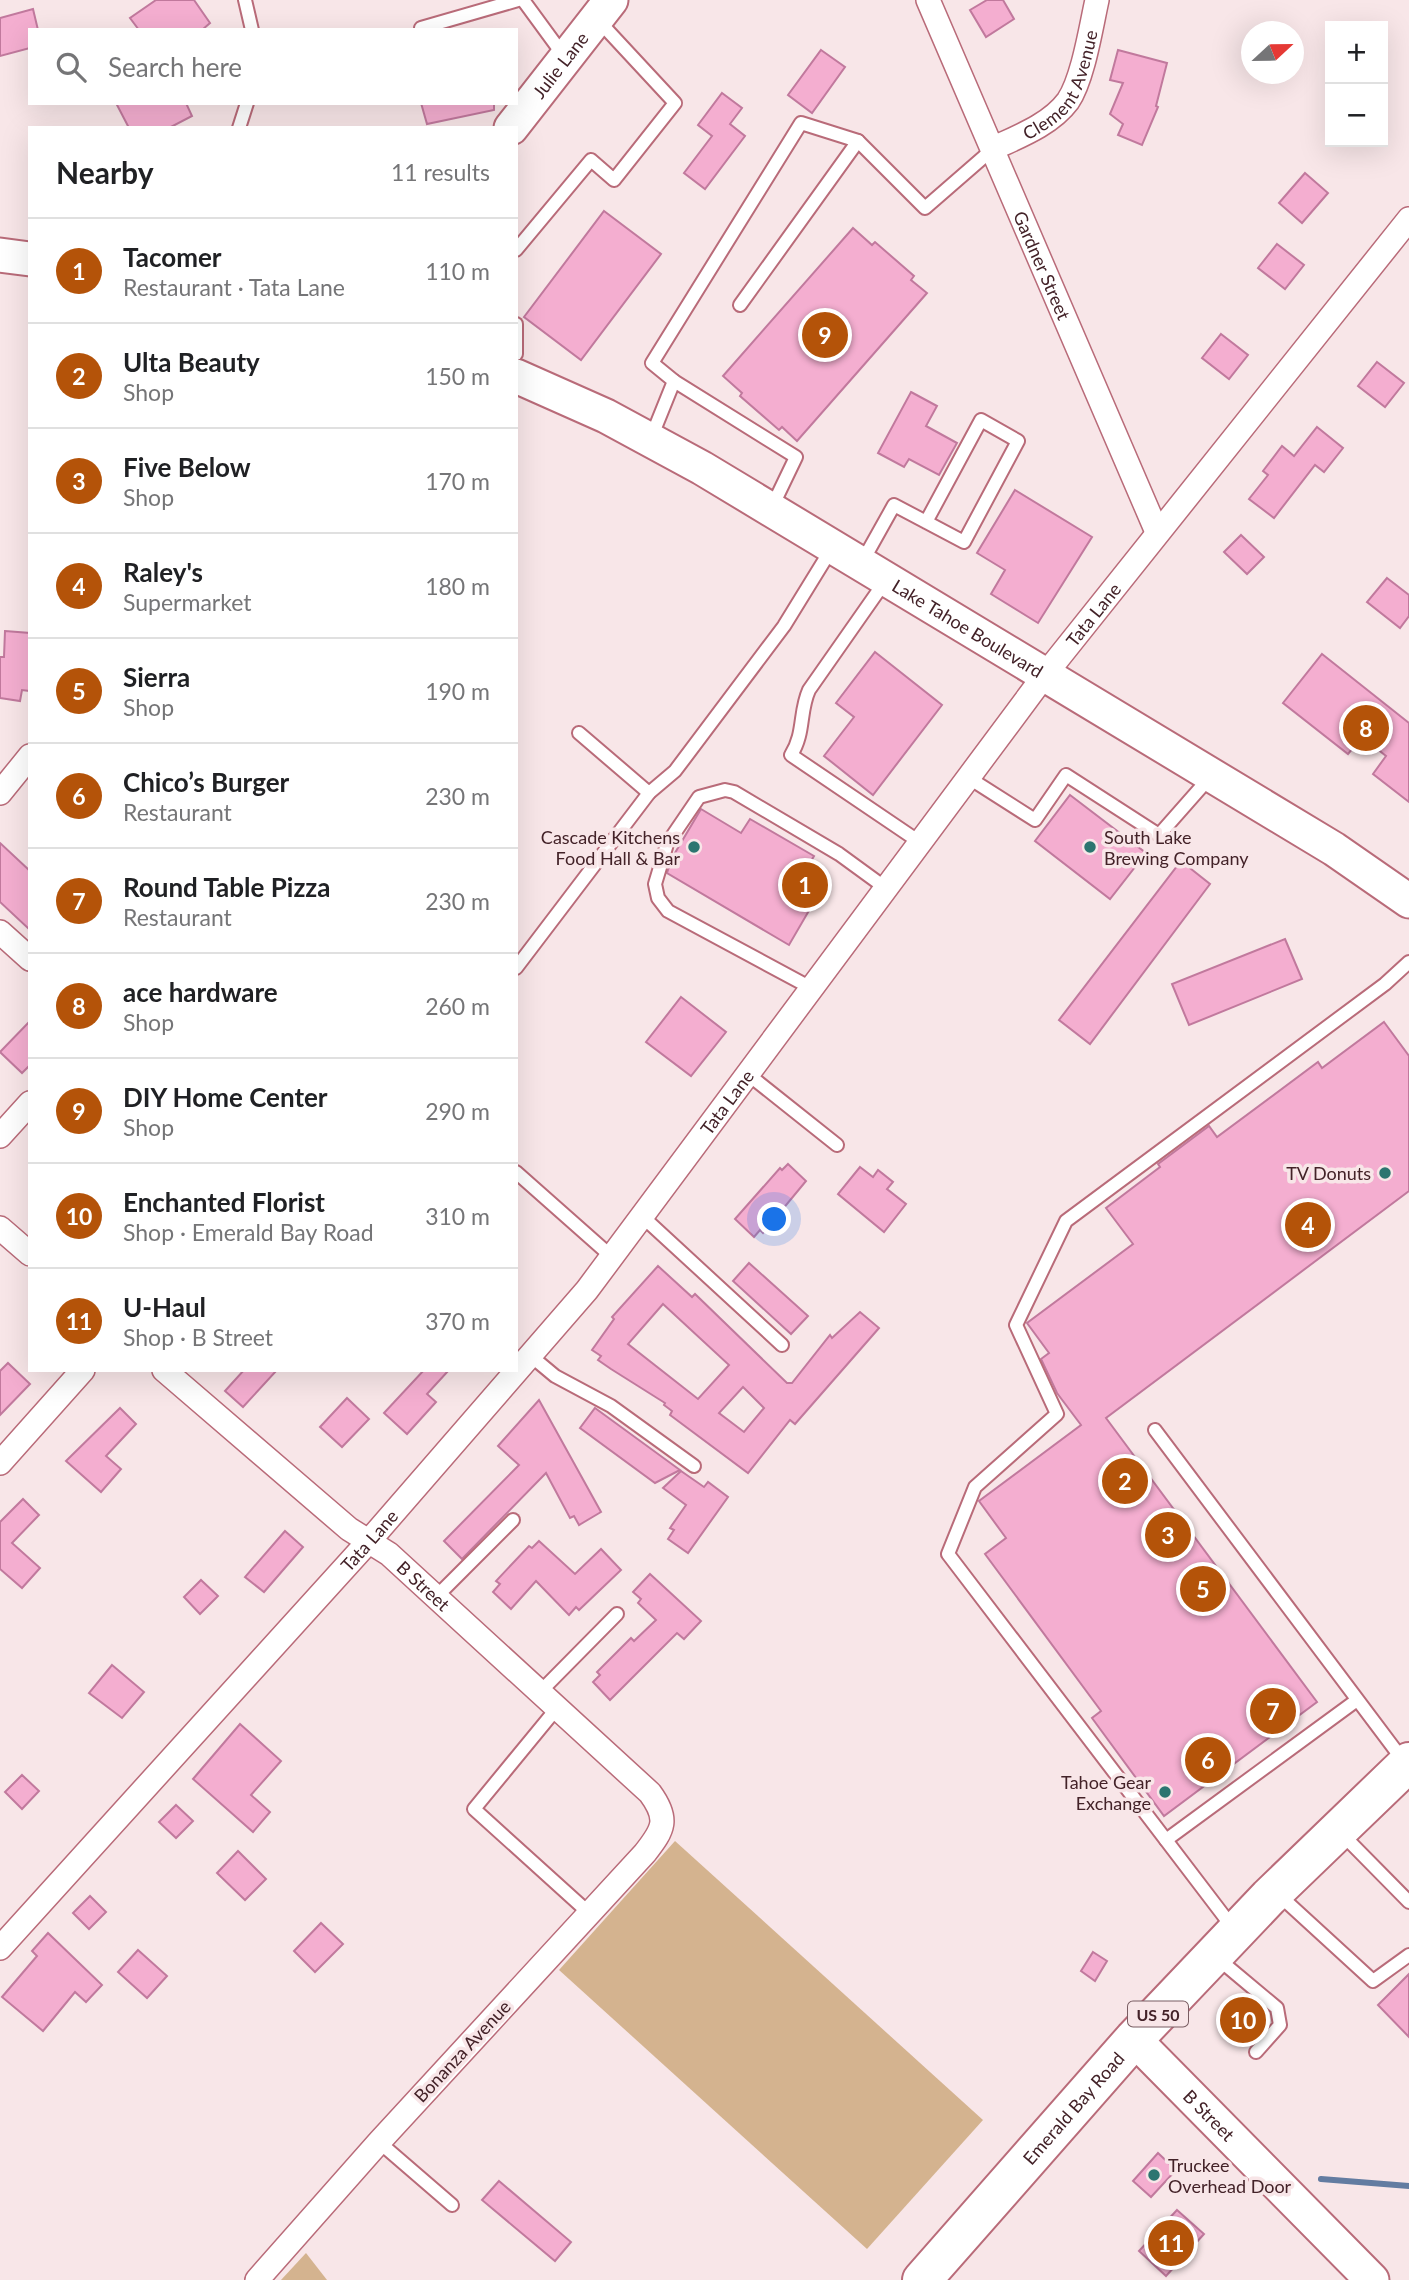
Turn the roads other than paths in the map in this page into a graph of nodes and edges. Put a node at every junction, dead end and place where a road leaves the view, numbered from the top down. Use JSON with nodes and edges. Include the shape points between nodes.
{"nodes":[{"id":1,"x":245,"y":0,"type":"edge"},
{"id":2,"x":520,"y":0,"type":"edge"},
{"id":3,"x":928,"y":0,"type":"edge"},
{"id":4,"x":1097,"y":0,"type":"edge"},
{"id":5,"x":604,"y":9,"type":"edge"},
{"id":6,"x":251,"y":28,"type":"edge"},
{"id":7,"x":421,"y":28,"type":"dead end"},
{"id":8,"x":566,"y":58,"type":"junction"},
{"id":9,"x":246,"y":105,"type":"edge"},
{"id":10,"x":240,"y":126,"type":"edge"},
{"id":11,"x":513,"y":126,"type":"edge"},
{"id":12,"x":858,"y":141,"type":"junction"},
{"id":13,"x":995,"y":148,"type":"junction"},
{"id":14,"x":1409,"y":219,"type":"edge"},
{"id":15,"x":518,"y":248,"type":"edge"},
{"id":16,"x":0,"y":255,"type":"edge"},
{"id":17,"x":28,"y":259,"type":"edge"},
{"id":18,"x":740,"y":305,"type":"dead end"},
{"id":19,"x":518,"y":377,"type":"edge"},
{"id":20,"x":674,"y":381,"type":"junction"},
{"id":21,"x":651,"y":439,"type":"junction"},
{"id":22,"x":771,"y":511,"type":"junction"},
{"id":23,"x":926,"y":522,"type":"junction"},
{"id":24,"x":1157,"y":532,"type":"junction"},
{"id":25,"x":833,"y":547,"type":"junction"},
{"id":26,"x":874,"y":572,"type":"junction"},
{"id":27,"x":1044,"y":676,"type":"junction"},
{"id":28,"x":579,"y":733,"type":"dead end"},
{"id":29,"x":28,"y":758,"type":"edge"},
{"id":30,"x":1211,"y":776,"type":"junction"},
{"id":31,"x":969,"y":778,"type":"junction"},
{"id":32,"x":0,"y":793,"type":"edge"},
{"id":33,"x":649,"y":793,"type":"junction"},
{"id":34,"x":921,"y":843,"type":"junction"},
{"id":35,"x":887,"y":889,"type":"junction"},
{"id":36,"x":1409,"y":901,"type":"edge"},
{"id":37,"x":0,"y":932,"type":"edge"},
{"id":38,"x":28,"y":957,"type":"edge"},
{"id":39,"x":1409,"y":962,"type":"edge"},
{"id":40,"x":518,"y":965,"type":"edge"},
{"id":41,"x":813,"y":989,"type":"junction"},
{"id":42,"x":749,"y":1075,"type":"junction"},
{"id":43,"x":28,"y":1105,"type":"edge"},
{"id":44,"x":0,"y":1136,"type":"edge"},
{"id":45,"x":837,"y":1145,"type":"dead end"},
{"id":46,"x":518,"y":1174,"type":"edge"},
{"id":47,"x":643,"y":1217,"type":"junction"},
{"id":48,"x":0,"y":1228,"type":"edge"},
{"id":49,"x":28,"y":1252,"type":"edge"},
{"id":50,"x":612,"y":1257,"type":"junction"},
{"id":51,"x":782,"y":1345,"type":"dead end"},
{"id":52,"x":531,"y":1356,"type":"junction"},
{"id":53,"x":518,"y":1366,"type":"edge"},
{"id":54,"x":81,"y":1372,"type":"edge"},
{"id":55,"x":166,"y":1372,"type":"edge"},
{"id":56,"x":505,"y":1375,"type":"edge"},
{"id":57,"x":1155,"y":1430,"type":"dead end"},
{"id":58,"x":0,"y":1463,"type":"edge"},
{"id":59,"x":694,"y":1466,"type":"dead end"},
{"id":60,"x":513,"y":1520,"type":"dead end"},
{"id":61,"x":369,"y":1541,"type":"junction"},
{"id":62,"x":436,"y":1597,"type":"junction"},
{"id":63,"x":617,"y":1614,"type":"dead end"},
{"id":64,"x":549,"y":1700,"type":"junction"},
{"id":65,"x":1357,"y":1700,"type":"junction"},
{"id":66,"x":1408,"y":1763,"type":"edge"},
{"id":67,"x":663,"y":1821,"type":"joint"},
{"id":68,"x":1338,"y":1830,"type":"junction"},
{"id":69,"x":1166,"y":1840,"type":"junction"},
{"id":70,"x":1275,"y":1891,"type":"junction"},
{"id":71,"x":1409,"y":1902,"type":"edge"},
{"id":72,"x":589,"y":1913,"type":"junction"},
{"id":73,"x":1226,"y":1944,"type":"junction"},
{"id":74,"x":0,"y":1948,"type":"edge"},
{"id":75,"x":1409,"y":1955,"type":"edge"},
{"id":76,"x":1134,"y":2039,"type":"junction"},
{"id":77,"x":1256,"y":2052,"type":"dead end"},
{"id":78,"x":379,"y":2142,"type":"junction"},
{"id":79,"x":452,"y":2205,"type":"dead end"},
{"id":80,"x":934,"y":2272,"type":"edge"},
{"id":81,"x":257,"y":2280,"type":"edge"},
{"id":82,"x":1372,"y":2280,"type":"edge"}],
"edges":[{"from":1,"to":6,"type":"lane"},
{"from":2,"to":7,"type":"lane"},
{"from":2,"to":8,"type":"lane"},
{"from":3,"to":13,"type":"street","name":"Gardner Street"},
{"from":4,"to":13,"type":"street","name":"Clement Avenue","via":[[1085,56],[1068,100],[1036,129]]},
{"from":5,"to":8,"type":"main road","name":"Julie Lane"},
{"from":5,"to":15,"type":"lane","via":[[675,103],[614,180],[591,160]]},
{"from":8,"to":11,"type":"main road","name":"Julie Lane"},
{"from":9,"to":10,"type":"lane"},
{"from":12,"to":13,"type":"lane","via":[[925,208]]},
{"from":12,"to":18,"type":"lane"},
{"from":12,"to":20,"type":"lane","via":[[801,123],[652,363]]},
{"from":13,"to":24,"type":"street","name":"Gardner Street"},
{"from":14,"to":24,"type":"street","name":"Tata Lane"},
{"from":16,"to":17,"type":"main road"},
{"from":19,"to":21,"type":"main road","name":"Lake Tahoe Boulevard"},
{"from":20,"to":21,"type":"lane"},
{"from":20,"to":22,"type":"lane","via":[[796,457]]},
{"from":21,"to":22,"type":"main road","name":"Lake Tahoe Boulevard"},
{"from":22,"to":25,"type":"main road","name":"Lake Tahoe Boulevard"},
{"from":23,"to":23,"type":"lane","via":[[964,542],[1018,441],[981,420]]},
{"from":23,"to":26,"type":"lane","via":[[894,505]]},
{"from":24,"to":27,"type":"street","name":"Tata Lane"},
{"from":25,"to":26,"type":"main road","name":"Lake Tahoe Boulevard"},
{"from":25,"to":33,"type":"lane","via":[[784,626],[675,771]]},
{"from":26,"to":27,"type":"main road","name":"Lake Tahoe Boulevard"},
{"from":26,"to":34,"type":"lane","via":[[802,705],[800,741],[792,755]]},
{"from":27,"to":30,"type":"main road","name":"Lake Tahoe Boulevard"},
{"from":27,"to":31,"type":"street","name":"Tata Lane"},
{"from":28,"to":33,"type":"lane"},
{"from":29,"to":32,"type":"street"},
{"from":30,"to":31,"type":"lane","via":[[1159,835],[1066,775],[1035,820]]},
{"from":30,"to":36,"type":"main road","name":"Lake Tahoe Boulevard","via":[[1334,849]]},
{"from":31,"to":34,"type":"street","name":"Tata Lane"},
{"from":33,"to":40,"type":"lane"},
{"from":34,"to":35,"type":"street","name":"Tata Lane"},
{"from":35,"to":41,"type":"street","name":"Tata Lane"},
{"from":35,"to":41,"type":"lane","via":[[839,854],[734,792],[710,792],[691,807],[667,844],[655,884],[658,898],[668,911]]},
{"from":37,"to":38,"type":"street"},
{"from":39,"to":69,"type":"lane","via":[[1066,1222],[1016,1325],[1057,1414],[975,1487],[948,1554]]},
{"from":41,"to":42,"type":"street","name":"Tata Lane"},
{"from":42,"to":45,"type":"lane"},
{"from":42,"to":47,"type":"street","name":"Tata Lane"},
{"from":43,"to":44,"type":"street"},
{"from":46,"to":50,"type":"lane"},
{"from":47,"to":50,"type":"street","name":"Tata Lane"},
{"from":47,"to":51,"type":"lane"},
{"from":48,"to":49,"type":"street"},
{"from":50,"to":52,"type":"street","name":"Tata Lane"},
{"from":52,"to":53,"type":"street","name":"Tata Lane"},
{"from":52,"to":59,"type":"lane"},
{"from":54,"to":58,"type":"street"},
{"from":55,"to":61,"type":"street","name":"B Street","via":[[349,1530]]},
{"from":56,"to":61,"type":"street","name":"Tata Lane"},
{"from":57,"to":65,"type":"lane"},
{"from":60,"to":62,"type":"lane"},
{"from":61,"to":62,"type":"street","name":"B Street"},
{"from":61,"to":74,"type":"street","name":"Tata Lane"},
{"from":62,"to":64,"type":"street","name":"B Street"},
{"from":63,"to":64,"type":"lane"},
{"from":64,"to":67,"type":"street","name":"B Street","via":[[650,1793]]},
{"from":64,"to":72,"type":"lane","via":[[474,1810]]},
{"from":65,"to":66,"type":"lane"},
{"from":65,"to":69,"type":"lane"},
{"from":66,"to":68,"type":"highway","name":"Emerald Bay Road","number":"US 50"},
{"from":67,"to":72,"type":"street","name":"Bonanza Avenue","via":[[645,1853]]},
{"from":68,"to":70,"type":"highway","name":"Emerald Bay Road","number":"US 50"},
{"from":68,"to":71,"type":"lane"},
{"from":69,"to":73,"type":"lane"},
{"from":70,"to":73,"type":"highway","name":"Emerald Bay Road","number":"US 50"},
{"from":70,"to":75,"type":"lane","via":[[1373,1981]]},
{"from":72,"to":78,"type":"street","name":"Bonanza Avenue"},
{"from":73,"to":76,"type":"highway","name":"Emerald Bay Road","number":"US 50"},
{"from":73,"to":77,"type":"lane","via":[[1277,2008],[1280,2025]]},
{"from":76,"to":80,"type":"highway","name":"Emerald Bay Road","number":"US 50"},
{"from":76,"to":82,"type":"main road","name":"B Street"},
{"from":78,"to":79,"type":"lane"},
{"from":78,"to":81,"type":"street","name":"Bonanza Avenue"}]}
